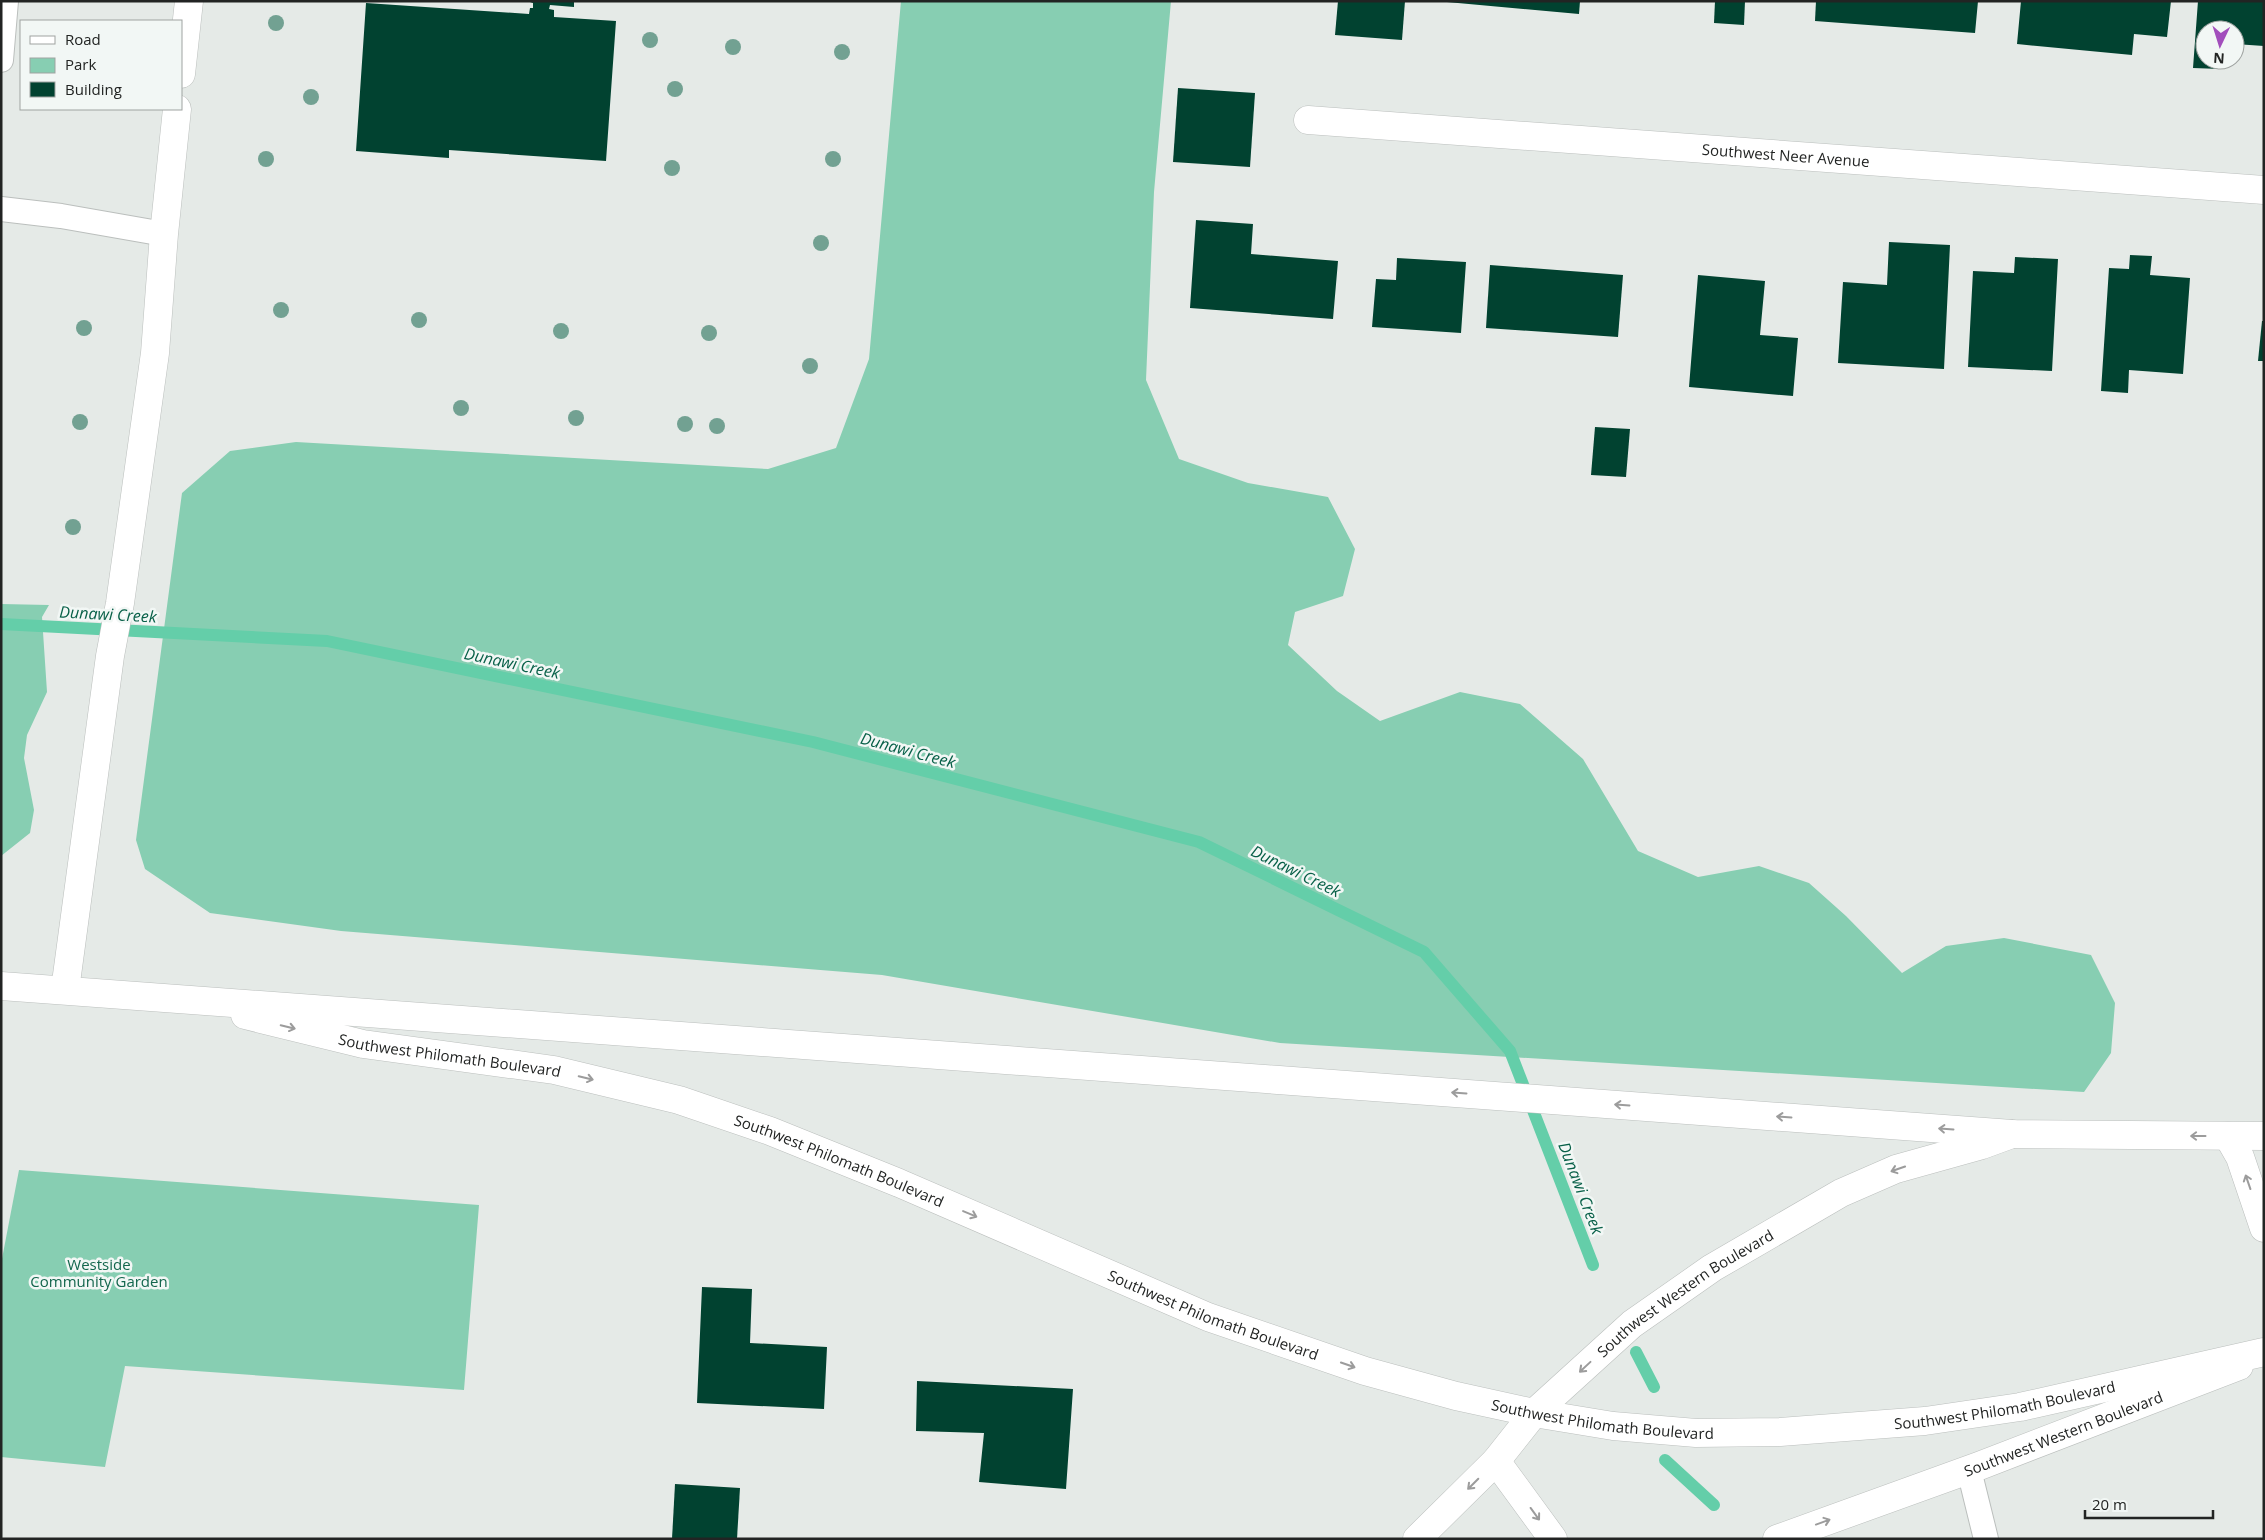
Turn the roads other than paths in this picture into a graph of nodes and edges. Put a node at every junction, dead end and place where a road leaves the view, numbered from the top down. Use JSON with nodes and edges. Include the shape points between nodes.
{"nodes":[{"id":1,"x":6,"y":1,"type":"edge"},
{"id":2,"x":189,"y":1,"type":"edge"},
{"id":3,"x":1,"y":60,"type":"edge"},
{"id":4,"x":182,"y":65,"type":"edge"},
{"id":5,"x":178,"y":110,"type":"edge"},
{"id":6,"x":1308,"y":120,"type":"dead end"},
{"id":7,"x":2264,"y":190,"type":"edge"},
{"id":8,"x":1,"y":209,"type":"edge"},
{"id":9,"x":164,"y":234,"type":"junction"},
{"id":10,"x":1,"y":986,"type":"edge"},
{"id":11,"x":65,"y":990,"type":"junction"},
{"id":12,"x":191,"y":999,"type":"junction"},
{"id":13,"x":2012,"y":1134,"type":"junction"},
{"id":14,"x":2228,"y":1136,"type":"junction"},
{"id":15,"x":2264,"y":1136,"type":"edge"},
{"id":16,"x":2264,"y":1228,"type":"edge"},
{"id":17,"x":2264,"y":1352,"type":"edge"},
{"id":18,"x":2264,"y":1357,"type":"edge"},
{"id":19,"x":1534,"y":1413,"type":"junction"},
{"id":20,"x":1496,"y":1461,"type":"junction"},
{"id":21,"x":1968,"y":1470,"type":"junction"},
{"id":22,"x":1417,"y":1539,"type":"edge"},
{"id":23,"x":1553,"y":1539,"type":"edge"},
{"id":24,"x":1777,"y":1539,"type":"edge"},
{"id":25,"x":1986,"y":1539,"type":"edge"}],
"edges":[{"from":1,"to":3,"type":"lane"},
{"from":2,"to":4,"type":"main road"},
{"from":5,"to":9,"type":"main road"},
{"from":6,"to":7,"type":"main road","name":"Southwest Neer Avenue"},
{"from":8,"to":9,"type":"lane"},
{"from":9,"to":11,"type":"main road","via":[[155,353]]},
{"from":10,"to":11,"type":"main road","name":"Southwest Philomath Boulevard"},
{"from":11,"to":12,"type":"main road","name":"Southwest Philomath Boulevard"},
{"from":13,"to":12,"type":"main road","name":"Southwest Philomath Boulevard","one_way":true},
{"from":12,"to":19,"type":"main road","name":"Southwest Philomath Boulevard","one_way":true,"via":[[276,1024],[363,1044],[554,1070],[680,1100],[770,1131],[899,1183],[1208,1317],[1364,1371]]},
{"from":14,"to":13,"type":"main road","name":"Southwest Philomath Boulevard","one_way":true},
{"from":13,"to":19,"type":"main road","name":"Southwest Western Boulevard","one_way":true,"via":[[1896,1169],[1841,1193],[1712,1268],[1632,1324]]},
{"from":14,"to":15,"type":"main road","name":"Southwest Philomath Boulevard"},
{"from":16,"to":14,"type":"main road","one_way":true,"via":[[2240,1157]]},
{"from":17,"to":19,"type":"main road","name":"Southwest Philomath Boulevard","via":[[2020,1407],[1925,1420],[1780,1432],[1696,1433],[1613,1426]]},
{"from":18,"to":21,"type":"main road","name":"Southwest Western Boulevard"},
{"from":19,"to":20,"type":"main road","name":"Southwest Western Boulevard"},
{"from":20,"to":22,"type":"main road","name":"Southwest Western Boulevard","one_way":true},
{"from":20,"to":23,"type":"main road","one_way":true},
{"from":24,"to":21,"type":"main road","name":"Southwest Western Boulevard","one_way":true},
{"from":21,"to":25,"type":"lane"}]}
